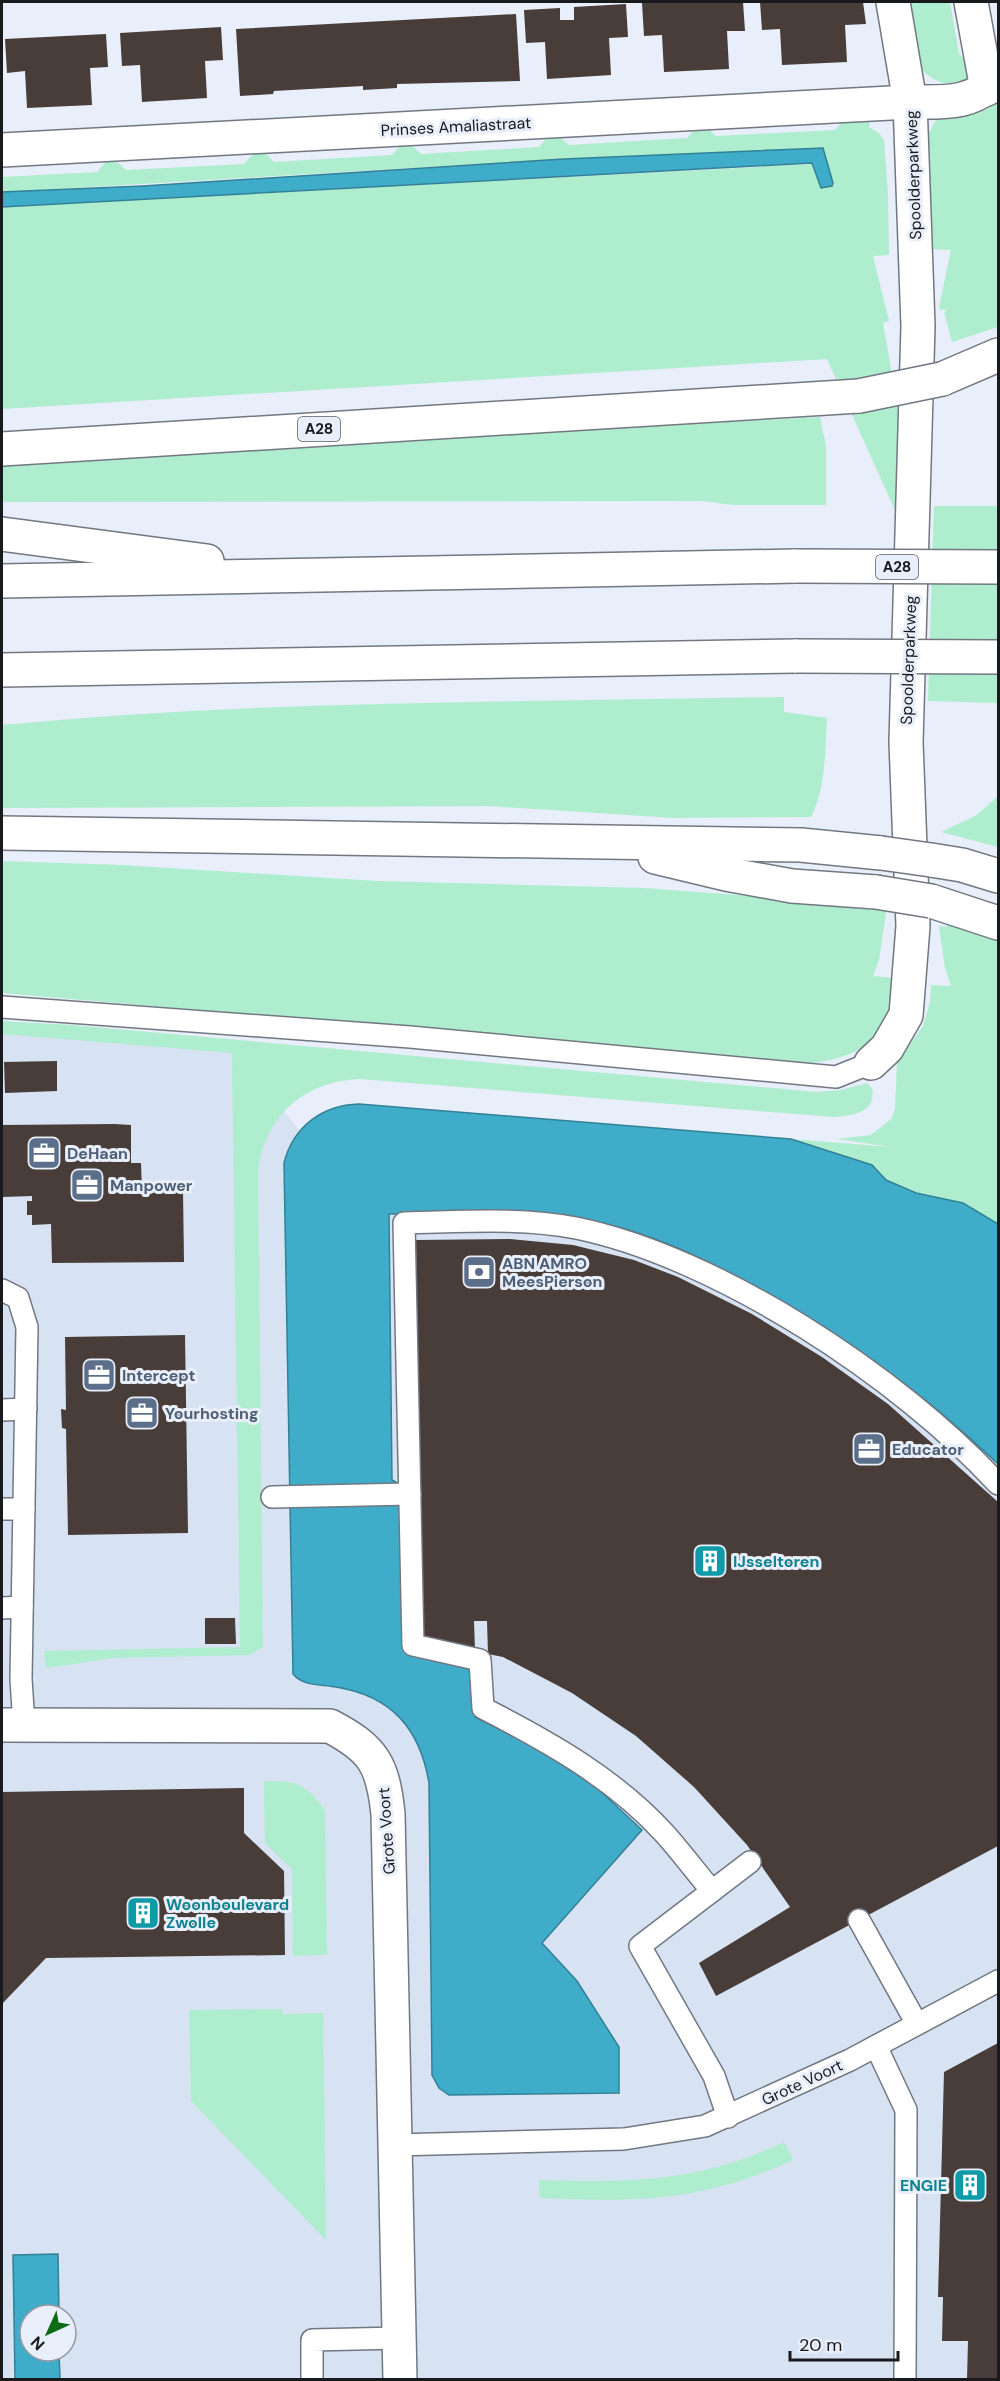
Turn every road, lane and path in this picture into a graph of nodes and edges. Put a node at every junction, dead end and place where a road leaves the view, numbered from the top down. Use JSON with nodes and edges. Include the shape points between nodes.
{"nodes":[{"id":1,"x":893,"y":2,"type":"edge"},
{"id":2,"x":971,"y":2,"type":"edge"},
{"id":3,"x":993,"y":84,"type":"edge"},
{"id":4,"x":910,"y":102,"type":"junction"},
{"id":5,"x":2,"y":150,"type":"edge"},
{"id":6,"x":999,"y":354,"type":"edge"},
{"id":7,"x":2,"y":449,"type":"edge"},
{"id":8,"x":2,"y":534,"type":"edge"},
{"id":9,"x":999,"y":567,"type":"edge"},
{"id":10,"x":319,"y":576,"type":"junction"},
{"id":11,"x":2,"y":581,"type":"edge"},
{"id":12,"x":999,"y":657,"type":"edge"},
{"id":13,"x":263,"y":663,"type":"junction"},
{"id":14,"x":2,"y":670,"type":"edge"},
{"id":15,"x":2,"y":689,"type":"edge"},
{"id":16,"x":2,"y":833,"type":"edge"},
{"id":17,"x":601,"y":843,"type":"junction"},
{"id":18,"x":999,"y":876,"type":"edge"},
{"id":19,"x":999,"y":923,"type":"edge"},
{"id":20,"x":2,"y":1007,"type":"edge"},
{"id":21,"x":871,"y":1063,"type":"joint"},
{"id":22,"x":2,"y":1290,"type":"edge"},
{"id":23,"x":26,"y":1409,"type":"junction"},
{"id":24,"x":2,"y":1410,"type":"edge"},
{"id":25,"x":999,"y":1484,"type":"edge"},
{"id":26,"x":404,"y":1494,"type":"junction"},
{"id":27,"x":279,"y":1497,"type":"dead end"},
{"id":28,"x":2,"y":1509,"type":"edge"},
{"id":29,"x":24,"y":1509,"type":"junction"},
{"id":30,"x":12,"y":1608,"type":"edge"},
{"id":31,"x":13,"y":1725,"type":"edge"},
{"id":32,"x":750,"y":1862,"type":"dead end"},
{"id":33,"x":712,"y":1891,"type":"junction"},
{"id":34,"x":860,"y":1920,"type":"dead end"},
{"id":35,"x":999,"y":1981,"type":"edge"},
{"id":36,"x":917,"y":2024,"type":"junction"},
{"id":37,"x":876,"y":2046,"type":"junction"},
{"id":38,"x":728,"y":2116,"type":"junction"},
{"id":39,"x":395,"y":2145,"type":"junction"},
{"id":40,"x":399,"y":2338,"type":"junction"},
{"id":41,"x":312,"y":2379,"type":"edge"},
{"id":42,"x":400,"y":2379,"type":"edge"},
{"id":43,"x":904,"y":2379,"type":"edge"}],
"edges":[{"from":1,"to":4,"type":"main road","name":"Spoolderparkweg"},
{"from":2,"to":3,"type":"main road"},
{"from":3,"to":4,"type":"main road","name":"Prinses Amaliastraat","via":[[970,99]]},
{"from":4,"to":5,"type":"main road","name":"Prinses Amaliastraat"},
{"from":4,"to":21,"type":"main road","name":"Spoolderparkweg","via":[[918,326],[906,742],[913,926],[906,1015],[887,1048]]},
{"from":6,"to":7,"type":"main road","number":"A28","bridge":true,"via":[[942,379],[859,396]]},
{"from":8,"to":10,"type":"main road","number":"A28"},
{"from":9,"to":10,"type":"main road","number":"A28","bridge":true,"via":[[796,566]]},
{"from":10,"to":11,"type":"main road","number":"A28"},
{"from":12,"to":13,"type":"main road","bridge":true},
{"from":13,"to":14,"type":"main road"},
{"from":13,"to":15,"type":"main road"},
{"from":16,"to":17,"type":"main road"},
{"from":17,"to":18,"type":"main road","bridge":true,"via":[[801,845],[931,860]]},
{"from":17,"to":19,"type":"main road","bridge":true,"via":[[792,886],[876,892],[931,901]]},
{"from":20,"to":21,"type":"lane","via":[[410,1037],[836,1077]]},
{"from":22,"to":23,"type":"lane","via":[[18,1298],[27,1327]]},
{"from":23,"to":24,"type":"lane"},
{"from":23,"to":29,"type":"lane"},
{"from":25,"to":26,"type":"lane","via":[[910,1403],[826,1341],[725,1284],[656,1251],[577,1228],[509,1221],[404,1223]]},
{"from":26,"to":27,"type":"lane"},
{"from":26,"to":33,"type":"lane","via":[[413,1646],[480,1660],[483,1708],[548,1742],[606,1781],[664,1833]]},
{"from":28,"to":29,"type":"lane"},
{"from":29,"to":30,"type":"lane"},
{"from":30,"to":31,"type":"lane"},
{"from":31,"to":39,"type":"main road","name":"Grote Voort","via":[[330,1726],[356,1739],[375,1760],[385,1788],[388,1814]]},
{"from":32,"to":33,"type":"lane"},
{"from":33,"to":38,"type":"lane","via":[[640,1946],[714,2076]]},
{"from":34,"to":36,"type":"lane"},
{"from":35,"to":36,"type":"lane","name":"Grote Voort"},
{"from":36,"to":37,"type":"lane","name":"Grote Voort"},
{"from":37,"to":38,"type":"lane","name":"Grote Voort"},
{"from":37,"to":43,"type":"lane","via":[[906,2110]]},
{"from":38,"to":39,"type":"lane","name":"Grote Voort","via":[[705,2126],[624,2139]]},
{"from":39,"to":40,"type":"main road","name":"Grote Voort"},
{"from":40,"to":41,"type":"lane","via":[[312,2340]]},
{"from":40,"to":42,"type":"main road","name":"Grote Voort"}]}
